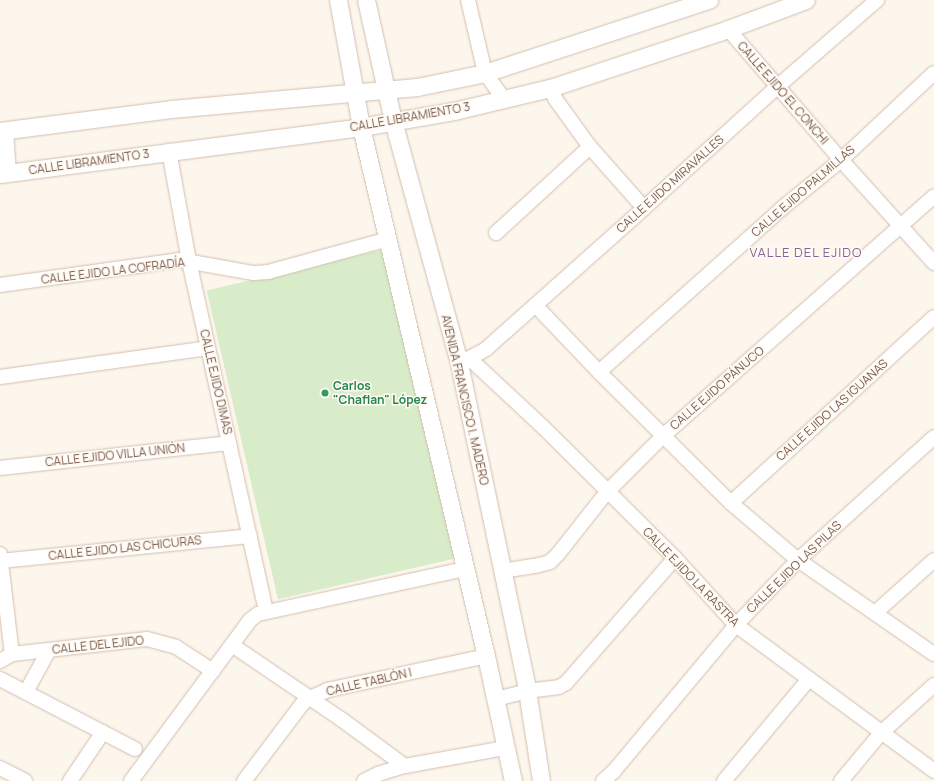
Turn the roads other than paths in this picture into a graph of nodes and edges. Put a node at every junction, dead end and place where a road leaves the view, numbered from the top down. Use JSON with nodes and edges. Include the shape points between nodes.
{"nodes":[{"id":1,"x":338,"y":0,"type":"edge"},
{"id":2,"x":366,"y":0,"type":"edge"},
{"id":3,"x":468,"y":0,"type":"edge"},
{"id":4,"x":709,"y":0,"type":"edge"},
{"id":5,"x":806,"y":0,"type":"edge"},
{"id":6,"x":877,"y":0,"type":"edge"},
{"id":7,"x":728,"y":29,"type":"junction"},
{"id":8,"x":484,"y":73,"type":"junction"},
{"id":9,"x":934,"y":73,"type":"edge"},
{"id":10,"x":777,"y":87,"type":"junction"},
{"id":11,"x":550,"y":88,"type":"junction"},
{"id":12,"x":386,"y":90,"type":"junction"},
{"id":13,"x":356,"y":92,"type":"junction"},
{"id":14,"x":504,"y":99,"type":"junction"},
{"id":15,"x":393,"y":121,"type":"junction"},
{"id":16,"x":361,"y":127,"type":"junction"},
{"id":17,"x":2,"y":131,"type":"edge"},
{"id":18,"x":590,"y":146,"type":"junction"},
{"id":19,"x":169,"y":152,"type":"junction"},
{"id":20,"x":841,"y":160,"type":"junction"},
{"id":21,"x":4,"y":174,"type":"edge"},
{"id":22,"x":934,"y":196,"type":"edge"},
{"id":23,"x":644,"y":208,"type":"junction"},
{"id":24,"x":900,"y":226,"type":"junction"},
{"id":25,"x":496,"y":233,"type":"dead end"},
{"id":26,"x":389,"y":239,"type":"junction"},
{"id":27,"x":189,"y":261,"type":"junction"},
{"id":28,"x":934,"y":263,"type":"edge"},
{"id":29,"x":0,"y":285,"type":"edge"},
{"id":30,"x":535,"y":305,"type":"junction"},
{"id":31,"x":934,"y":317,"type":"edge"},
{"id":32,"x":208,"y":348,"type":"junction"},
{"id":33,"x":465,"y":361,"type":"junction"},
{"id":34,"x":599,"y":372,"type":"junction"},
{"id":35,"x":0,"y":377,"type":"edge"},
{"id":36,"x":663,"y":436,"type":"junction"},
{"id":37,"x":934,"y":438,"type":"edge"},
{"id":38,"x":229,"y":443,"type":"junction"},
{"id":39,"x":0,"y":468,"type":"edge"},
{"id":40,"x":607,"y":492,"type":"junction"},
{"id":41,"x":731,"y":503,"type":"junction"},
{"id":42,"x":250,"y":536,"type":"junction"},
{"id":43,"x":0,"y":558,"type":"edge"},
{"id":44,"x":675,"y":558,"type":"junction"},
{"id":45,"x":798,"y":560,"type":"junction"},
{"id":46,"x":934,"y":560,"type":"edge"},
{"id":47,"x":465,"y":568,"type":"junction"},
{"id":48,"x":502,"y":571,"type":"junction"},
{"id":49,"x":266,"y":611,"type":"junction"},
{"id":50,"x":875,"y":613,"type":"junction"},
{"id":51,"x":736,"y":625,"type":"junction"},
{"id":52,"x":232,"y":645,"type":"junction"},
{"id":53,"x":48,"y":650,"type":"junction"},
{"id":54,"x":934,"y":654,"type":"edge"},
{"id":55,"x":486,"y":656,"type":"junction"},
{"id":56,"x":6,"y":657,"type":"edge"},
{"id":57,"x":213,"y":671,"type":"junction"},
{"id":58,"x":0,"y":679,"type":"edge"},
{"id":59,"x":809,"y":679,"type":"junction"},
{"id":60,"x":934,"y":685,"type":"edge"},
{"id":61,"x":527,"y":691,"type":"junction"},
{"id":62,"x":26,"y":692,"type":"junction"},
{"id":63,"x":310,"y":698,"type":"junction"},
{"id":64,"x":496,"y":699,"type":"junction"},
{"id":65,"x":103,"y":732,"type":"junction"},
{"id":66,"x":881,"y":733,"type":"junction"},
{"id":67,"x":505,"y":748,"type":"junction"},
{"id":68,"x":135,"y":749,"type":"dead end"},
{"id":69,"x":405,"y":766,"type":"junction"},
{"id":70,"x":0,"y":768,"type":"edge"},
{"id":71,"x":934,"y":771,"type":"edge"},
{"id":72,"x":25,"y":781,"type":"edge"},
{"id":73,"x":70,"y":781,"type":"edge"},
{"id":74,"x":131,"y":781,"type":"edge"},
{"id":75,"x":244,"y":781,"type":"edge"},
{"id":76,"x":364,"y":781,"type":"edge"},
{"id":77,"x":513,"y":781,"type":"edge"},
{"id":78,"x":541,"y":781,"type":"edge"},
{"id":79,"x":603,"y":781,"type":"edge"},
{"id":80,"x":724,"y":781,"type":"edge"},
{"id":81,"x":841,"y":781,"type":"edge"}],
"edges":[{"from":1,"to":13,"type":"street"},
{"from":2,"to":12,"type":"street","name":"AVENIDA FRANCISCO I. MADERO"},
{"from":3,"to":8,"type":"street"},
{"from":4,"to":8,"type":"street"},
{"from":5,"to":7,"type":"street","name":"CALLE LIBRAMIENTO 3"},
{"from":6,"to":10,"type":"street","name":"CALLE EJIDO MIRAVALLES"},
{"from":7,"to":10,"type":"street","name":"CALLE EJIDO EL CONCHI"},
{"from":7,"to":11,"type":"street","name":"CALLE LIBRAMIENTO 3"},
{"from":8,"to":12,"type":"street"},
{"from":8,"to":14,"type":"street"},
{"from":9,"to":20,"type":"street","name":"CALLE EJIDO PALMILLAS"},
{"from":10,"to":20,"type":"street","name":"CALLE EJIDO EL CONCHI"},
{"from":10,"to":23,"type":"street","name":"CALLE EJIDO MIRAVALLES"},
{"from":11,"to":14,"type":"street","name":"CALLE LIBRAMIENTO 3"},
{"from":11,"to":18,"type":"street"},
{"from":12,"to":13,"type":"street"},
{"from":12,"to":15,"type":"street","name":"AVENIDA FRANCISCO I. MADERO"},
{"from":13,"to":16,"type":"street"},
{"from":13,"to":17,"type":"street","via":[[171,109]]},
{"from":14,"to":15,"type":"street","name":"CALLE LIBRAMIENTO 3","via":[[454,111]]},
{"from":15,"to":16,"type":"street","name":"CALLE LIBRAMIENTO 3"},
{"from":15,"to":33,"type":"street","name":"AVENIDA FRANCISCO I. MADERO"},
{"from":16,"to":19,"type":"street","name":"CALLE LIBRAMIENTO 3"},
{"from":16,"to":26,"type":"street"},
{"from":17,"to":21,"type":"street"},
{"from":18,"to":23,"type":"street"},
{"from":18,"to":25,"type":"street"},
{"from":19,"to":21,"type":"street","name":"CALLE LIBRAMIENTO 3"},
{"from":19,"to":27,"type":"street","name":"CALLE EJIDO DIMAS"},
{"from":20,"to":24,"type":"street","name":"CALLE EJIDO EL CONCHI"},
{"from":20,"to":34,"type":"street","name":"CALLE EJIDO PALMILLAS","via":[[781,209]]},
{"from":22,"to":24,"type":"street","name":"CALLE EJIDO PÁNUCO"},
{"from":23,"to":30,"type":"street","name":"CALLE EJIDO MIRAVALLES"},
{"from":24,"to":28,"type":"street","name":"CALLE EJIDO EL CONCHI"},
{"from":24,"to":36,"type":"street","name":"CALLE EJIDO PÁNUCO"},
{"from":26,"to":27,"type":"street","name":"CALLE EJIDO LA COFRADÍA","via":[[284,268],[254,273]]},
{"from":26,"to":47,"type":"street"},
{"from":27,"to":29,"type":"street","name":"CALLE EJIDO LA COFRADÍA","via":[[180,260]]},
{"from":27,"to":32,"type":"street","name":"CALLE EJIDO DIMAS"},
{"from":30,"to":33,"type":"street","name":"CALLE EJIDO MIRAVALLES","via":[[486,349]]},
{"from":30,"to":34,"type":"street"},
{"from":31,"to":41,"type":"street","name":"CALLE EJIDO LAS IGUANAS"},
{"from":32,"to":35,"type":"street"},
{"from":32,"to":38,"type":"street","name":"CALLE EJIDO DIMAS"},
{"from":33,"to":40,"type":"street","name":"CALLE EJIDO LA RASTRA","via":[[543,427]]},
{"from":33,"to":48,"type":"street","name":"AVENIDA FRANCISCO I. MADERO"},
{"from":34,"to":36,"type":"street"},
{"from":36,"to":40,"type":"street","name":"CALLE EJIDO PÁNUCO"},
{"from":36,"to":41,"type":"street"},
{"from":37,"to":45,"type":"street","name":"CALLE EJIDO LAS PILAS"},
{"from":38,"to":39,"type":"street","name":"CALLE EJIDO VILLA UNIÓN"},
{"from":38,"to":42,"type":"street","name":"CALLE EJIDO DIMAS"},
{"from":40,"to":44,"type":"street","name":"CALLE EJIDO LA RASTRA"},
{"from":40,"to":48,"type":"street","name":"CALLE EJIDO PÁNUCO","via":[[550,562]]},
{"from":41,"to":45,"type":"street"},
{"from":42,"to":43,"type":"street","name":"CALLE EJIDO LAS CHICURAS"},
{"from":42,"to":49,"type":"street","name":"CALLE EJIDO DIMAS"},
{"from":43,"to":56,"type":"street"},
{"from":44,"to":51,"type":"street","name":"CALLE EJIDO LA RASTRA"},
{"from":44,"to":61,"type":"street","via":[[566,683],[559,687]]},
{"from":45,"to":50,"type":"street"},
{"from":45,"to":51,"type":"street","name":"CALLE EJIDO LAS PILAS"},
{"from":46,"to":50,"type":"street"},
{"from":47,"to":49,"type":"street"},
{"from":47,"to":55,"type":"street"},
{"from":48,"to":61,"type":"street","name":"AVENIDA FRANCISCO I. MADERO"},
{"from":49,"to":52,"type":"street","via":[[250,620]]},
{"from":50,"to":54,"type":"street"},
{"from":51,"to":59,"type":"street","name":"CALLE EJIDO LA RASTRA"},
{"from":51,"to":79,"type":"street","name":"CALLE EJIDO LAS PILAS"},
{"from":52,"to":57,"type":"street"},
{"from":52,"to":63,"type":"street"},
{"from":53,"to":56,"type":"street","name":"CALLE DEL EJIDO"},
{"from":53,"to":57,"type":"street","name":"CALLE DEL EJIDO","via":[[147,638],[176,647]]},
{"from":53,"to":62,"type":"street"},
{"from":55,"to":63,"type":"street","name":"CALLE TABLÓN I","via":[[328,690]]},
{"from":55,"to":64,"type":"street"},
{"from":57,"to":74,"type":"street"},
{"from":58,"to":62,"type":"street"},
{"from":59,"to":66,"type":"street","name":"CALLE EJIDO LA RASTRA"},
{"from":59,"to":80,"type":"street"},
{"from":60,"to":66,"type":"street"},
{"from":61,"to":64,"type":"street"},
{"from":61,"to":78,"type":"street","name":"AVENIDA FRANCISCO I. MADERO"},
{"from":62,"to":65,"type":"street"},
{"from":63,"to":69,"type":"street"},
{"from":63,"to":75,"type":"street","name":"CALLE TABLÓN I","via":[[303,702]]},
{"from":64,"to":67,"type":"street"},
{"from":65,"to":68,"type":"street"},
{"from":65,"to":73,"type":"street"},
{"from":66,"to":71,"type":"street","name":"CALLE EJIDO LA RASTRA"},
{"from":66,"to":81,"type":"street"},
{"from":67,"to":69,"type":"street"},
{"from":67,"to":77,"type":"street"},
{"from":69,"to":76,"type":"street"},
{"from":70,"to":72,"type":"street"}]}
